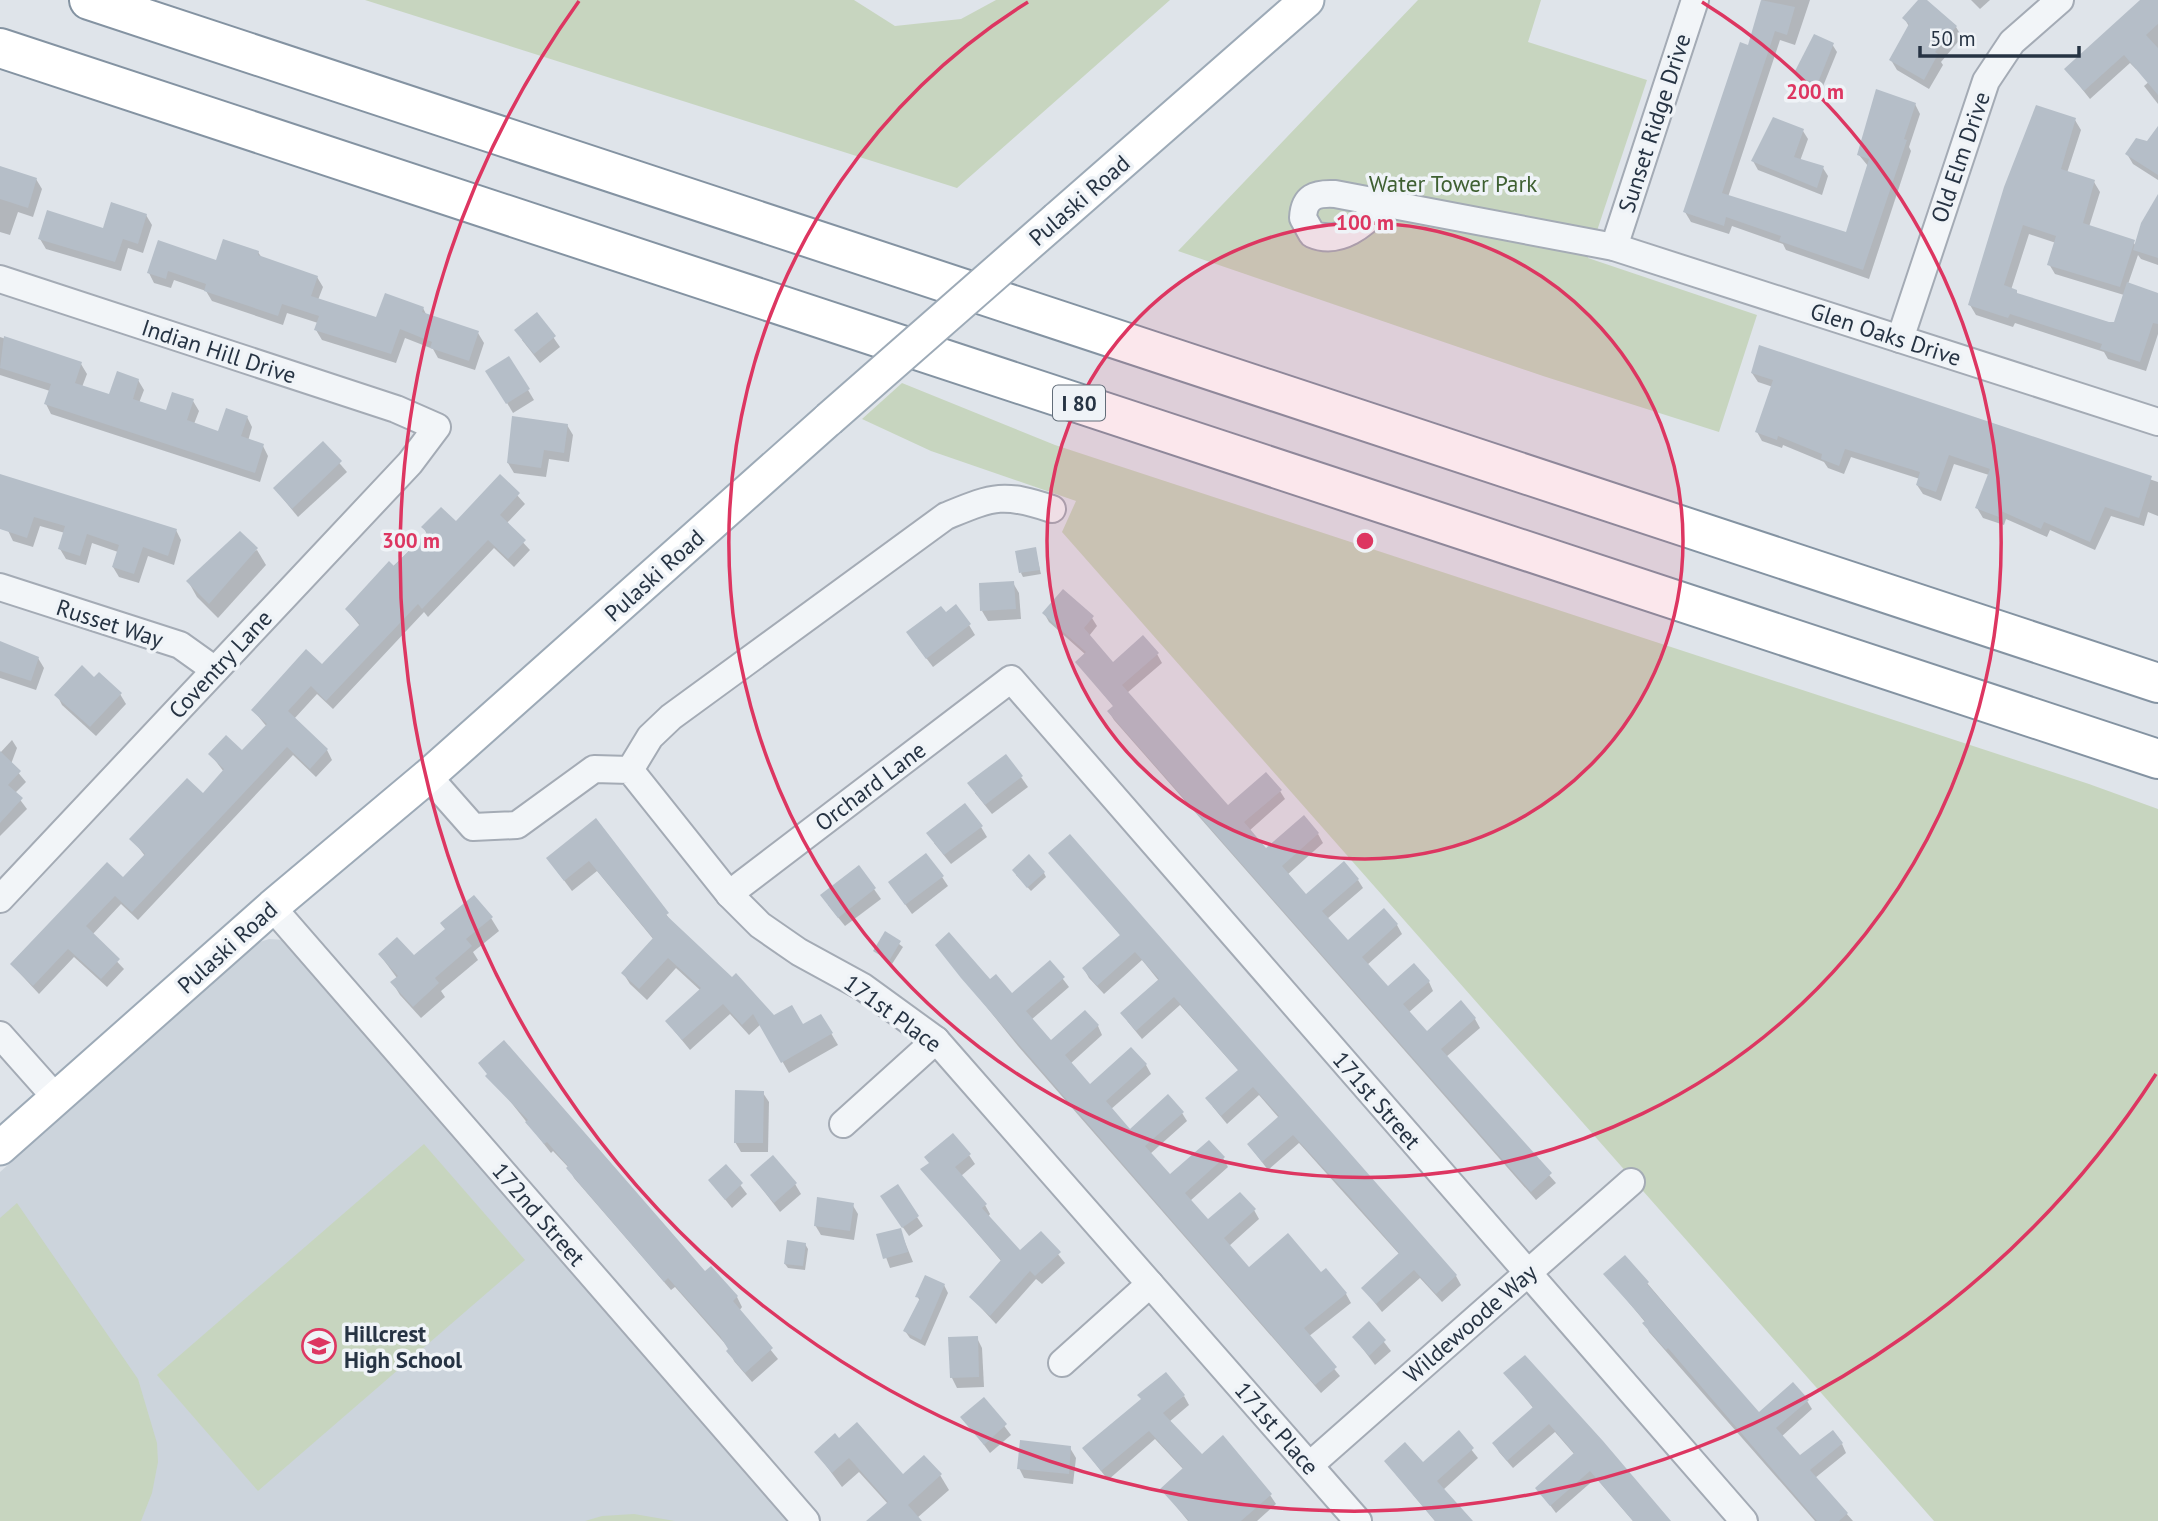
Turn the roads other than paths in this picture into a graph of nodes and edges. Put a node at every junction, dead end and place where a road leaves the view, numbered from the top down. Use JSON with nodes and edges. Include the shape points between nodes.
{"nodes":[{"id":1,"x":89,"y":0,"type":"edge"},
{"id":2,"x":1307,"y":0,"type":"edge"},
{"id":3,"x":1695,"y":0,"type":"edge"},
{"id":4,"x":2060,"y":0,"type":"edge"},
{"id":5,"x":0,"y":48,"type":"edge"},
{"id":6,"x":1383,"y":205,"type":"dead end"},
{"id":7,"x":1614,"y":247,"type":"junction"},
{"id":8,"x":0,"y":279,"type":"edge"},
{"id":9,"x":1900,"y":339,"type":"junction"},
{"id":10,"x":2158,"y":422,"type":"edge"},
{"id":11,"x":437,"y":427,"type":"joint"},
{"id":12,"x":1052,"y":509,"type":"dead end"},
{"id":13,"x":0,"y":587,"type":"edge"},
{"id":14,"x":215,"y":670,"type":"junction"},
{"id":15,"x":1011,"y":678,"type":"joint"},
{"id":16,"x":2158,"y":683,"type":"edge"},
{"id":17,"x":2158,"y":759,"type":"edge"},
{"id":18,"x":630,"y":770,"type":"junction"},
{"id":19,"x":428,"y":776,"type":"junction"},
{"id":20,"x":729,"y":894,"type":"junction"},
{"id":21,"x":0,"y":900,"type":"edge"},
{"id":22,"x":272,"y":907,"type":"junction"},
{"id":23,"x":0,"y":1035,"type":"edge"},
{"id":24,"x":936,"y":1040,"type":"junction"},
{"id":25,"x":57,"y":1099,"type":"junction"},
{"id":26,"x":843,"y":1124,"type":"dead end"},
{"id":27,"x":0,"y":1148,"type":"edge"},
{"id":28,"x":1631,"y":1182,"type":"dead end"},
{"id":29,"x":1527,"y":1273,"type":"junction"},
{"id":30,"x":1150,"y":1284,"type":"junction"},
{"id":31,"x":1062,"y":1363,"type":"dead end"},
{"id":32,"x":1310,"y":1465,"type":"junction"},
{"id":33,"x":806,"y":1521,"type":"edge"},
{"id":34,"x":1358,"y":1521,"type":"edge"},
{"id":35,"x":1744,"y":1521,"type":"edge"}],
"edges":[{"from":1,"to":16,"type":"highway"},
{"from":2,"to":19,"type":"main road","name":"Pulaski Road","bridge":true},
{"from":3,"to":7,"type":"street","name":"Sunset Ridge Drive"},
{"from":4,"to":9,"type":"street","name":"Old Elm Drive","via":[[2012,42],[1986,81]]},
{"from":5,"to":17,"type":"highway","number":"I 80"},
{"from":6,"to":7,"type":"street","name":"Glen Oaks Drive"},
{"from":7,"to":9,"type":"street","name":"Glen Oaks Drive"},
{"from":8,"to":11,"type":"street","name":"Indian Hill Drive","via":[[396,409]]},
{"from":9,"to":10,"type":"street","name":"Glen Oaks Drive"},
{"from":11,"to":14,"type":"street","name":"Coventry Lane","via":[[410,463]]},
{"from":12,"to":18,"type":"street","via":[[1017,497],[990,498],[946,516],[671,717],[650,737]]},
{"from":13,"to":14,"type":"street","name":"Russet Way","via":[[180,645]]},
{"from":14,"to":21,"type":"street","name":"Coventry Lane"},
{"from":15,"to":20,"type":"street","name":"Orchard Lane"},
{"from":15,"to":29,"type":"street","name":"171st Street"},
{"from":18,"to":19,"type":"street","via":[[594,769],[517,825],[473,827]]},
{"from":18,"to":20,"type":"street","name":"171st Place"},
{"from":19,"to":22,"type":"main road","name":"Pulaski Road"},
{"from":20,"to":24,"type":"street","name":"171st Place","via":[[799,952],[863,987]]},
{"from":22,"to":25,"type":"main road","name":"Pulaski Road"},
{"from":22,"to":33,"type":"street","name":"172nd Street"},
{"from":23,"to":25,"type":"street"},
{"from":24,"to":26,"type":"street"},
{"from":24,"to":30,"type":"street","name":"171st Place"},
{"from":25,"to":27,"type":"main road","name":"Pulaski Road"},
{"from":28,"to":29,"type":"street","name":"Wildewoode Way"},
{"from":29,"to":32,"type":"street","name":"Wildewoode Way"},
{"from":29,"to":35,"type":"street","name":"171st Street"},
{"from":30,"to":31,"type":"street"},
{"from":30,"to":32,"type":"street","name":"171st Place"},
{"from":32,"to":34,"type":"street","name":"171st Place"}]}
